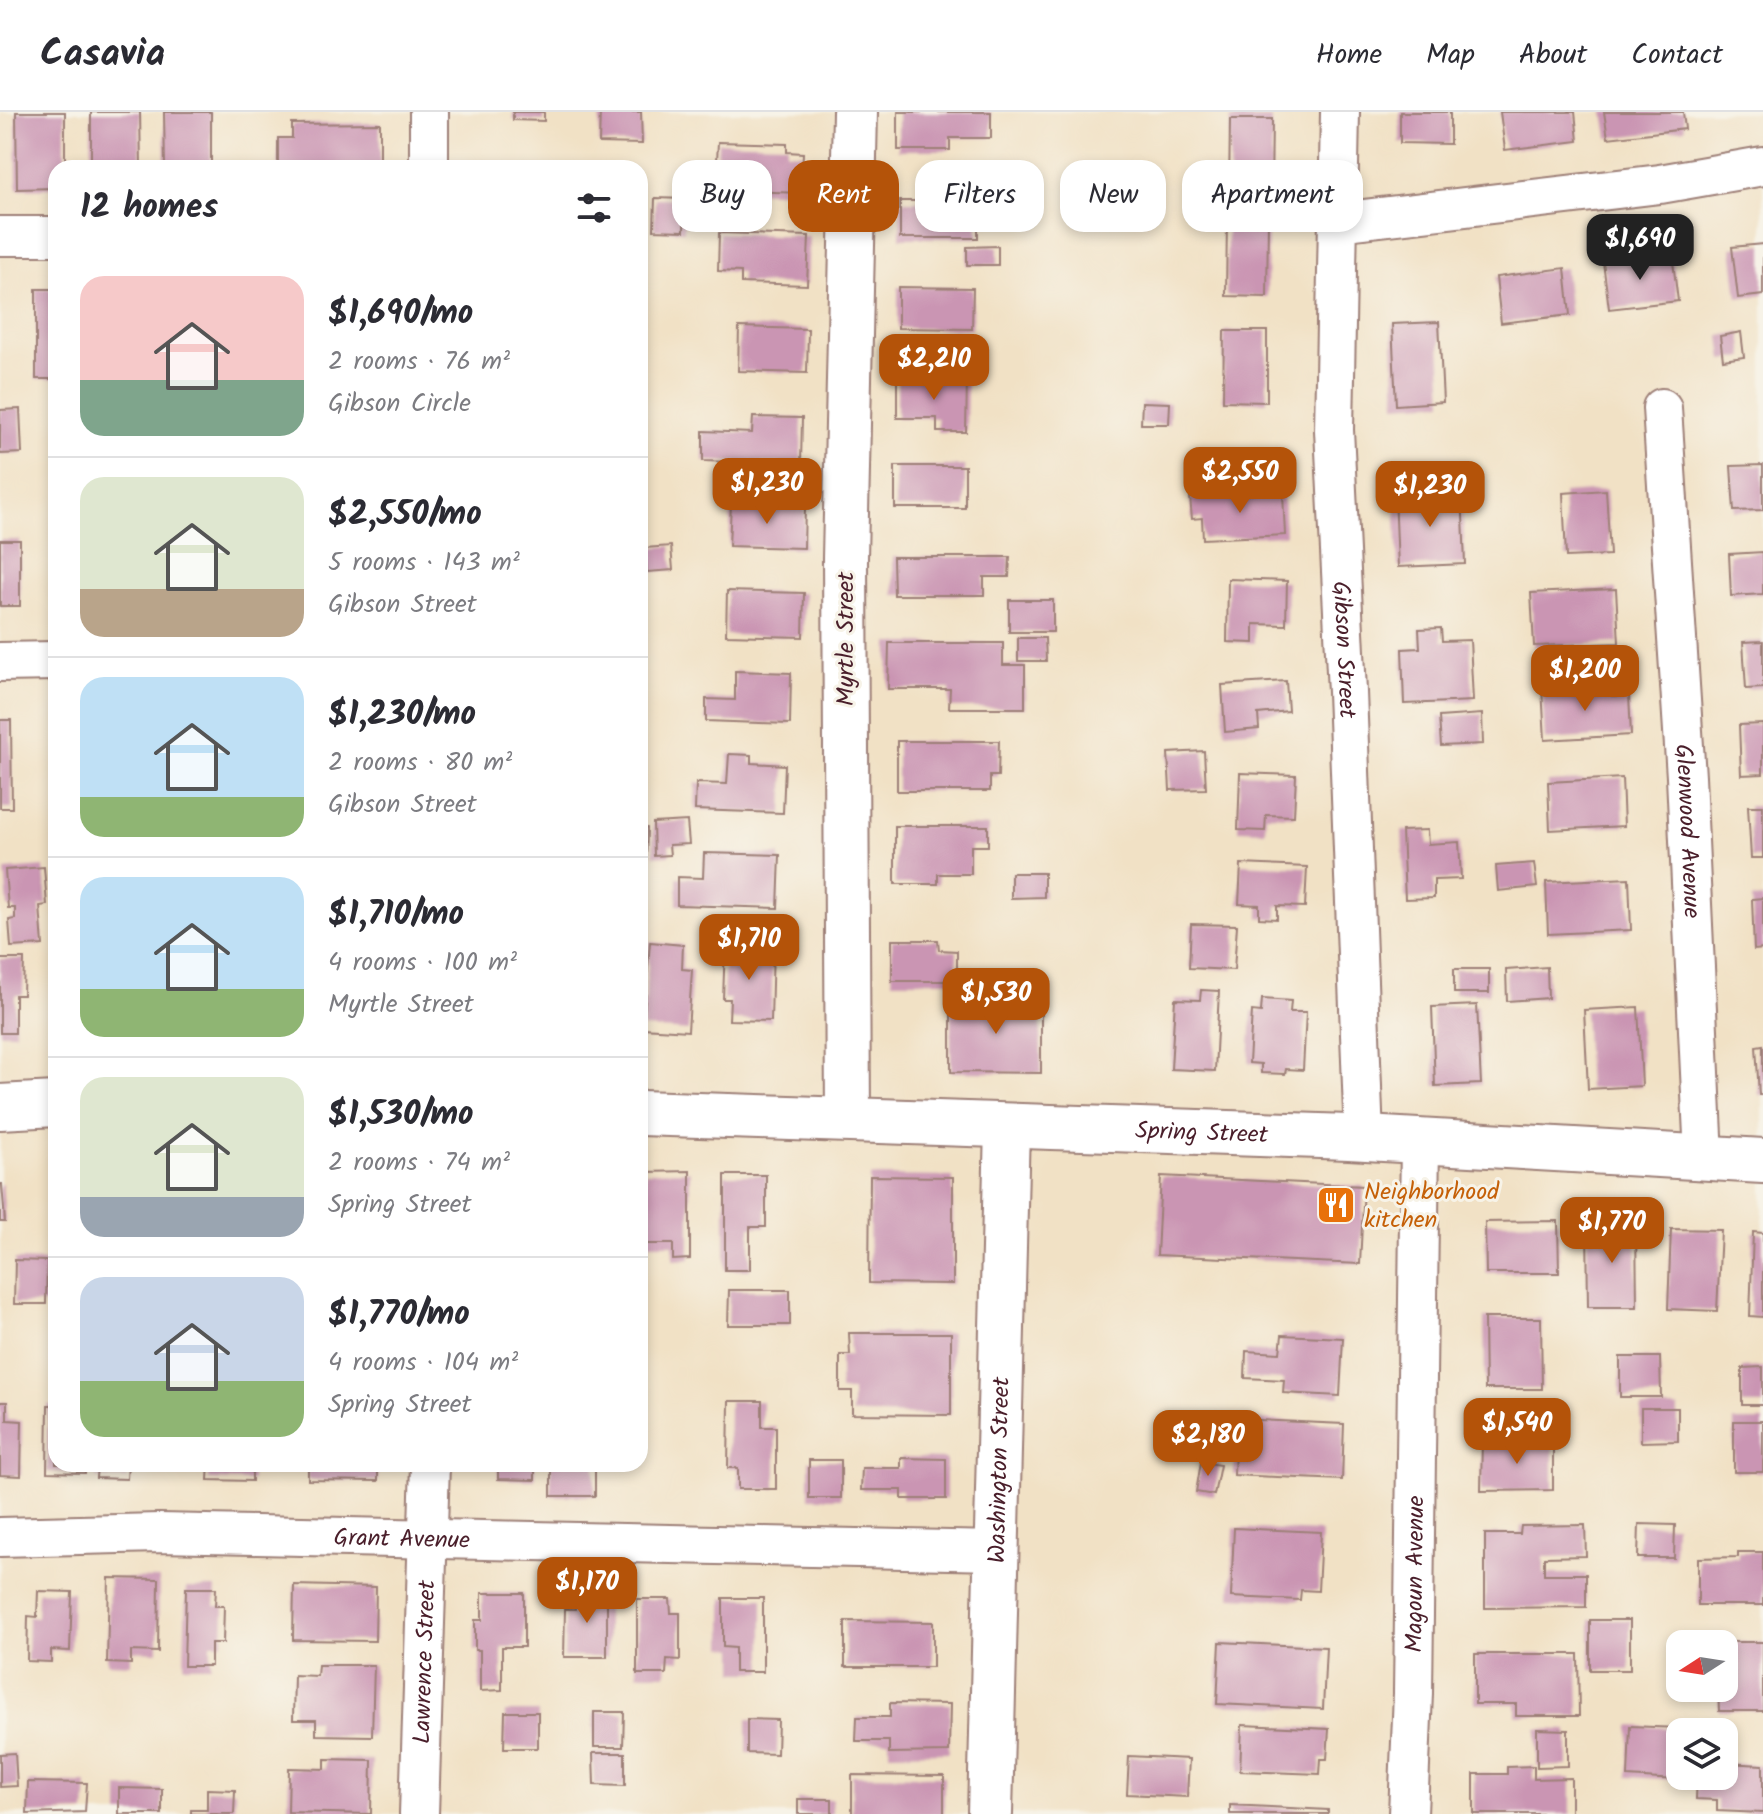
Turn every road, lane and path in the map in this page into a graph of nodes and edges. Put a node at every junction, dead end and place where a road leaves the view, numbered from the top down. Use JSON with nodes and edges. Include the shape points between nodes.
{"nodes":[{"id":1,"x":429,"y":112,"type":"edge"},
{"id":2,"x":855,"y":112,"type":"edge"},
{"id":3,"x":1340,"y":112,"type":"edge"},
{"id":4,"x":429,"y":160,"type":"edge"},
{"id":5,"x":1339,"y":160,"type":"edge"},
{"id":6,"x":1763,"y":166,"type":"edge"},
{"id":7,"x":1363,"y":219,"type":"edge"},
{"id":8,"x":1338,"y":232,"type":"edge"},
{"id":9,"x":0,"y":236,"type":"edge"},
{"id":10,"x":48,"y":236,"type":"edge"},
{"id":11,"x":1662,"y":408,"type":"dead end"},
{"id":12,"x":48,"y":661,"type":"edge"},
{"id":13,"x":0,"y":662,"type":"edge"},
{"id":14,"x":48,"y":1104,"type":"edge"},
{"id":15,"x":0,"y":1107,"type":"edge"},
{"id":16,"x":648,"y":1113,"type":"edge"},
{"id":17,"x":848,"y":1119,"type":"junction"},
{"id":18,"x":1007,"y":1126,"type":"junction"},
{"id":19,"x":1364,"y":1139,"type":"junction"},
{"id":20,"x":1420,"y":1141,"type":"junction"},
{"id":21,"x":1704,"y":1157,"type":"junction"},
{"id":22,"x":1763,"y":1161,"type":"edge"},
{"id":23,"x":430,"y":1472,"type":"edge"},
{"id":24,"x":0,"y":1537,"type":"edge"},
{"id":25,"x":428,"y":1538,"type":"junction"},
{"id":26,"x":997,"y":1551,"type":"junction"},
{"id":27,"x":419,"y":1814,"type":"edge"},
{"id":28,"x":990,"y":1814,"type":"edge"},
{"id":29,"x":1408,"y":1814,"type":"edge"}],
"edges":[{"from":1,"to":4,"type":"street"},
{"from":2,"to":17,"type":"street","name":"Myrtle Street","via":[[845,558]]},
{"from":3,"to":5,"type":"street","name":"Gibson Street"},
{"from":6,"to":7,"type":"street","via":[[1660,184]]},
{"from":8,"to":19,"type":"street","name":"Gibson Street","via":[[1334,430]]},
{"from":9,"to":10,"type":"street"},
{"from":11,"to":21,"type":"street","name":"Glenwood Avenue"},
{"from":12,"to":13,"type":"street"},
{"from":14,"to":15,"type":"street"},
{"from":16,"to":17,"type":"street","name":"Spring Street"},
{"from":17,"to":18,"type":"street","name":"Spring Street"},
{"from":18,"to":19,"type":"street","name":"Spring Street"},
{"from":18,"to":26,"type":"street","name":"Washington Street"},
{"from":19,"to":20,"type":"street","name":"Spring Street"},
{"from":20,"to":21,"type":"street","name":"Spring Street"},
{"from":20,"to":29,"type":"street","name":"Magoun Avenue"},
{"from":21,"to":22,"type":"street","name":"Spring Street"},
{"from":23,"to":25,"type":"street","name":"Lawrence Street"},
{"from":24,"to":25,"type":"street","name":"Grant Avenue","via":[[159,1533]]},
{"from":25,"to":26,"type":"street","name":"Grant Avenue"},
{"from":25,"to":27,"type":"street","name":"Lawrence Street"},
{"from":26,"to":28,"type":"street","name":"Washington Street"}]}
